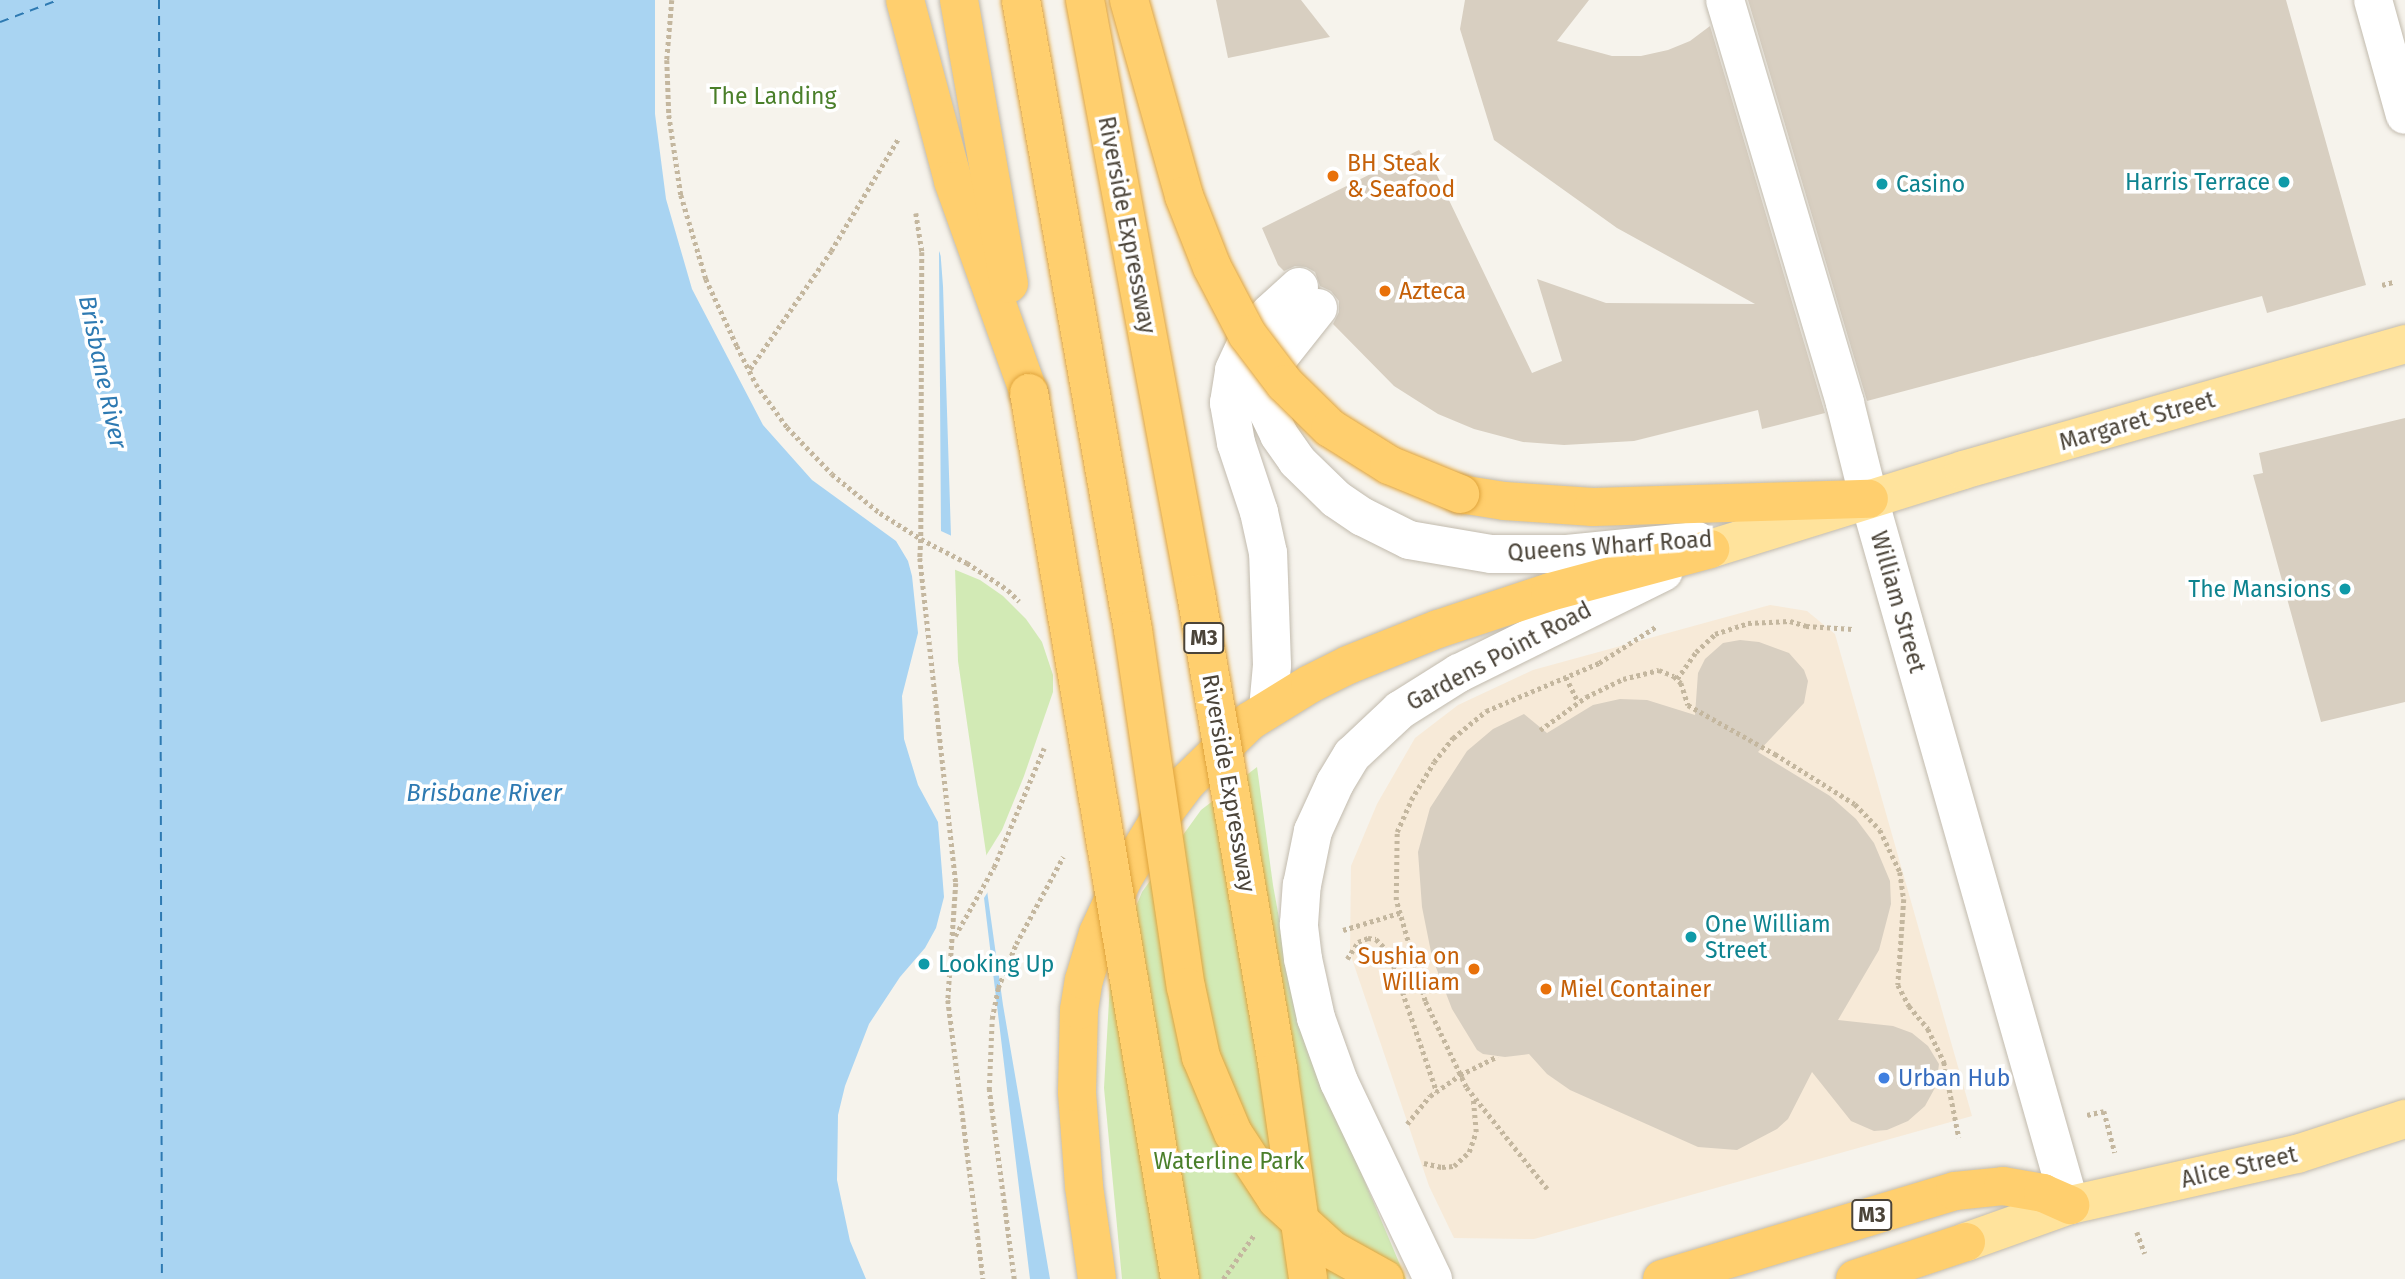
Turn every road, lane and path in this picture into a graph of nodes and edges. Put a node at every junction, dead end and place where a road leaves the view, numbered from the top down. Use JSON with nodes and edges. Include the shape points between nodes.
{"nodes":[{"id":1,"x":672,"y":0,"type":"edge"},
{"id":2,"x":905,"y":0,"type":"edge"},
{"id":3,"x":959,"y":0,"type":"edge"},
{"id":4,"x":1021,"y":0,"type":"edge"},
{"id":5,"x":1085,"y":0,"type":"edge"},
{"id":6,"x":1129,"y":0,"type":"edge"},
{"id":7,"x":1725,"y":0,"type":"edge"},
{"id":8,"x":2373,"y":0,"type":"edge"},
{"id":9,"x":2405,"y":115,"type":"edge"},
{"id":10,"x":906,"y":143,"type":"dead end"},
{"id":11,"x":916,"y":211,"type":"dead end"},
{"id":12,"x":2393,"y":282,"type":"dead end"},
{"id":13,"x":2382,"y":285,"type":"dead end"},
{"id":14,"x":2405,"y":344,"type":"edge"},
{"id":15,"x":750,"y":369,"type":"junction"},
{"id":16,"x":1029,"y":393,"type":"junction"},
{"id":17,"x":1869,"y":499,"type":"junction"},
{"id":18,"x":1751,"y":536,"type":"junction"},
{"id":19,"x":921,"y":539,"type":"junction"},
{"id":20,"x":1710,"y":550,"type":"junction"},
{"id":21,"x":1027,"y":608,"type":"dead end"},
{"id":22,"x":1664,"y":622,"type":"dead end"},
{"id":23,"x":1853,"y":629,"type":"dead end"},
{"id":24,"x":1566,"y":677,"type":"junction"},
{"id":25,"x":1677,"y":679,"type":"junction"},
{"id":26,"x":1578,"y":702,"type":"junction"},
{"id":27,"x":1268,"y":709,"type":"junction"},
{"id":28,"x":1540,"y":730,"type":"dead end"},
{"id":29,"x":1046,"y":744,"type":"dead end"},
{"id":30,"x":1399,"y":914,"type":"junction"},
{"id":31,"x":1345,"y":930,"type":"dead end"},
{"id":32,"x":953,"y":940,"type":"junction"},
{"id":33,"x":1347,"y":966,"type":"dead end"},
{"id":34,"x":1498,"y":1056,"type":"dead end"},
{"id":35,"x":1460,"y":1075,"type":"junction"},
{"id":36,"x":1437,"y":1092,"type":"junction"},
{"id":37,"x":1472,"y":1095,"type":"junction"},
{"id":38,"x":2405,"y":1119,"type":"edge"},
{"id":39,"x":1412,"y":1121,"type":"dead end"},
{"id":40,"x":1959,"y":1138,"type":"dead end"},
{"id":41,"x":1419,"y":1160,"type":"dead end"},
{"id":42,"x":1547,"y":1189,"type":"dead end"},
{"id":43,"x":2070,"y":1205,"type":"junction"},
{"id":44,"x":1966,"y":1242,"type":"junction"},
{"id":45,"x":1669,"y":1277,"type":"edge"},
{"id":46,"x":983,"y":1279,"type":"edge"},
{"id":47,"x":1097,"y":1279,"type":"edge"},
{"id":48,"x":1180,"y":1279,"type":"edge"},
{"id":49,"x":1308,"y":1279,"type":"edge"},
{"id":50,"x":1384,"y":1279,"type":"edge"},
{"id":51,"x":1433,"y":1279,"type":"edge"},
{"id":52,"x":1855,"y":1279,"type":"edge"},
{"id":53,"x":1874,"y":1279,"type":"edge"}],
"edges":[{"from":1,"to":15,"type":"path","via":[[669,115],[681,195],[706,279]]},
{"from":2,"to":16,"type":"highway","via":[[953,181]]},
{"from":3,"to":16,"type":"highway"},
{"from":4,"to":50,"type":"highway","bridge":true,"via":[[1133,630],[1186,987],[1201,1057],[1233,1133],[1277,1200],[1322,1243]]},
{"from":5,"to":49,"type":"highway","name":"Riverside Expressway","number":"M3","bridge":true,"via":[[1199,608],[1278,1070]]},
{"from":6,"to":17,"type":"highway","bridge":true,"via":[[1184,197],[1212,267],[1247,334],[1285,384],[1330,428],[1388,465],[1460,494],[1504,501],[1593,507]]},
{"from":7,"to":17,"type":"street","name":"William Street"},
{"from":8,"to":9,"type":"street"},
{"from":10,"to":15,"type":"path","via":[[904,129],[831,251]]},
{"from":11,"to":19,"type":"path","via":[[922,252]]},
{"from":12,"to":13,"type":"path"},
{"from":14,"to":17,"type":"main road","name":"Margaret Street"},
{"from":15,"to":19,"type":"path","via":[[787,426],[832,474]]},
{"from":16,"to":48,"type":"highway","bridge":true},
{"from":17,"to":18,"type":"main road","name":"Margaret Street"},
{"from":17,"to":43,"type":"street","name":"William Street"},
{"from":18,"to":20,"type":"main road","name":"Margaret Street"},
{"from":18,"to":27,"type":"street","name":"Queens Wharf Road","via":[[1519,555],[1435,547],[1386,530],[1336,499],[1315,479],[1286,446],[1268,412],[1265,390],[1272,366],[1308,298],[1270,313],[1246,344],[1234,370],[1229,403],[1268,553],[1272,653]]},
{"from":19,"to":21,"type":"path","via":[[998,583]]},
{"from":19,"to":32,"type":"path","via":[[955,863]]},
{"from":20,"to":27,"type":"highway","via":[[1550,592],[1438,629],[1348,665]]},
{"from":20,"to":51,"type":"street","name":"Gardens Point Road","via":[[1559,621],[1400,710],[1352,755],[1314,831],[1302,885],[1300,924],[1316,1018],[1345,1095]]},
{"from":22,"to":24,"type":"path","via":[[1599,663]]},
{"from":23,"to":25,"type":"path","via":[[1790,621],[1748,623],[1715,634]]},
{"from":24,"to":26,"type":"path"},
{"from":24,"to":30,"type":"path","via":[[1486,712],[1452,738],[1434,762],[1397,832]]},
{"from":25,"to":26,"type":"path","via":[[1649,670]]},
{"from":25,"to":40,"type":"path","via":[[1688,705],[1855,804],[1880,830],[1900,873],[1904,899],[1898,985],[1944,1062]]},
{"from":26,"to":28,"type":"path"},
{"from":27,"to":47,"type":"highway","via":[[1232,736],[1187,782],[1141,848],[1105,918],[1084,980],[1076,1050],[1084,1186]]},
{"from":29,"to":32,"type":"path","via":[[994,867]]},
{"from":30,"to":31,"type":"path"},
{"from":30,"to":35,"type":"path","via":[[1425,1001]]},
{"from":32,"to":46,"type":"path","via":[[948,1000]]},
{"from":33,"to":36,"type":"path","via":[[1362,939],[1376,939],[1389,952]]},
{"from":34,"to":35,"type":"path"},
{"from":35,"to":36,"type":"path"},
{"from":35,"to":37,"type":"path"},
{"from":36,"to":39,"type":"path"},
{"from":37,"to":41,"type":"path","via":[[1476,1132],[1462,1161],[1442,1167]]},
{"from":37,"to":42,"type":"path"},
{"from":38,"to":43,"type":"main road","name":"Alice Street","via":[[2297,1154]]},
{"from":43,"to":44,"type":"main road","number":"M3"},
{"from":43,"to":45,"type":"highway","number":"M3","via":[[2043,1193],[2003,1186],[1955,1191]]},
{"from":44,"to":52,"type":"highway","number":"M3"},
{"from":44,"to":53,"type":"street"}]}
